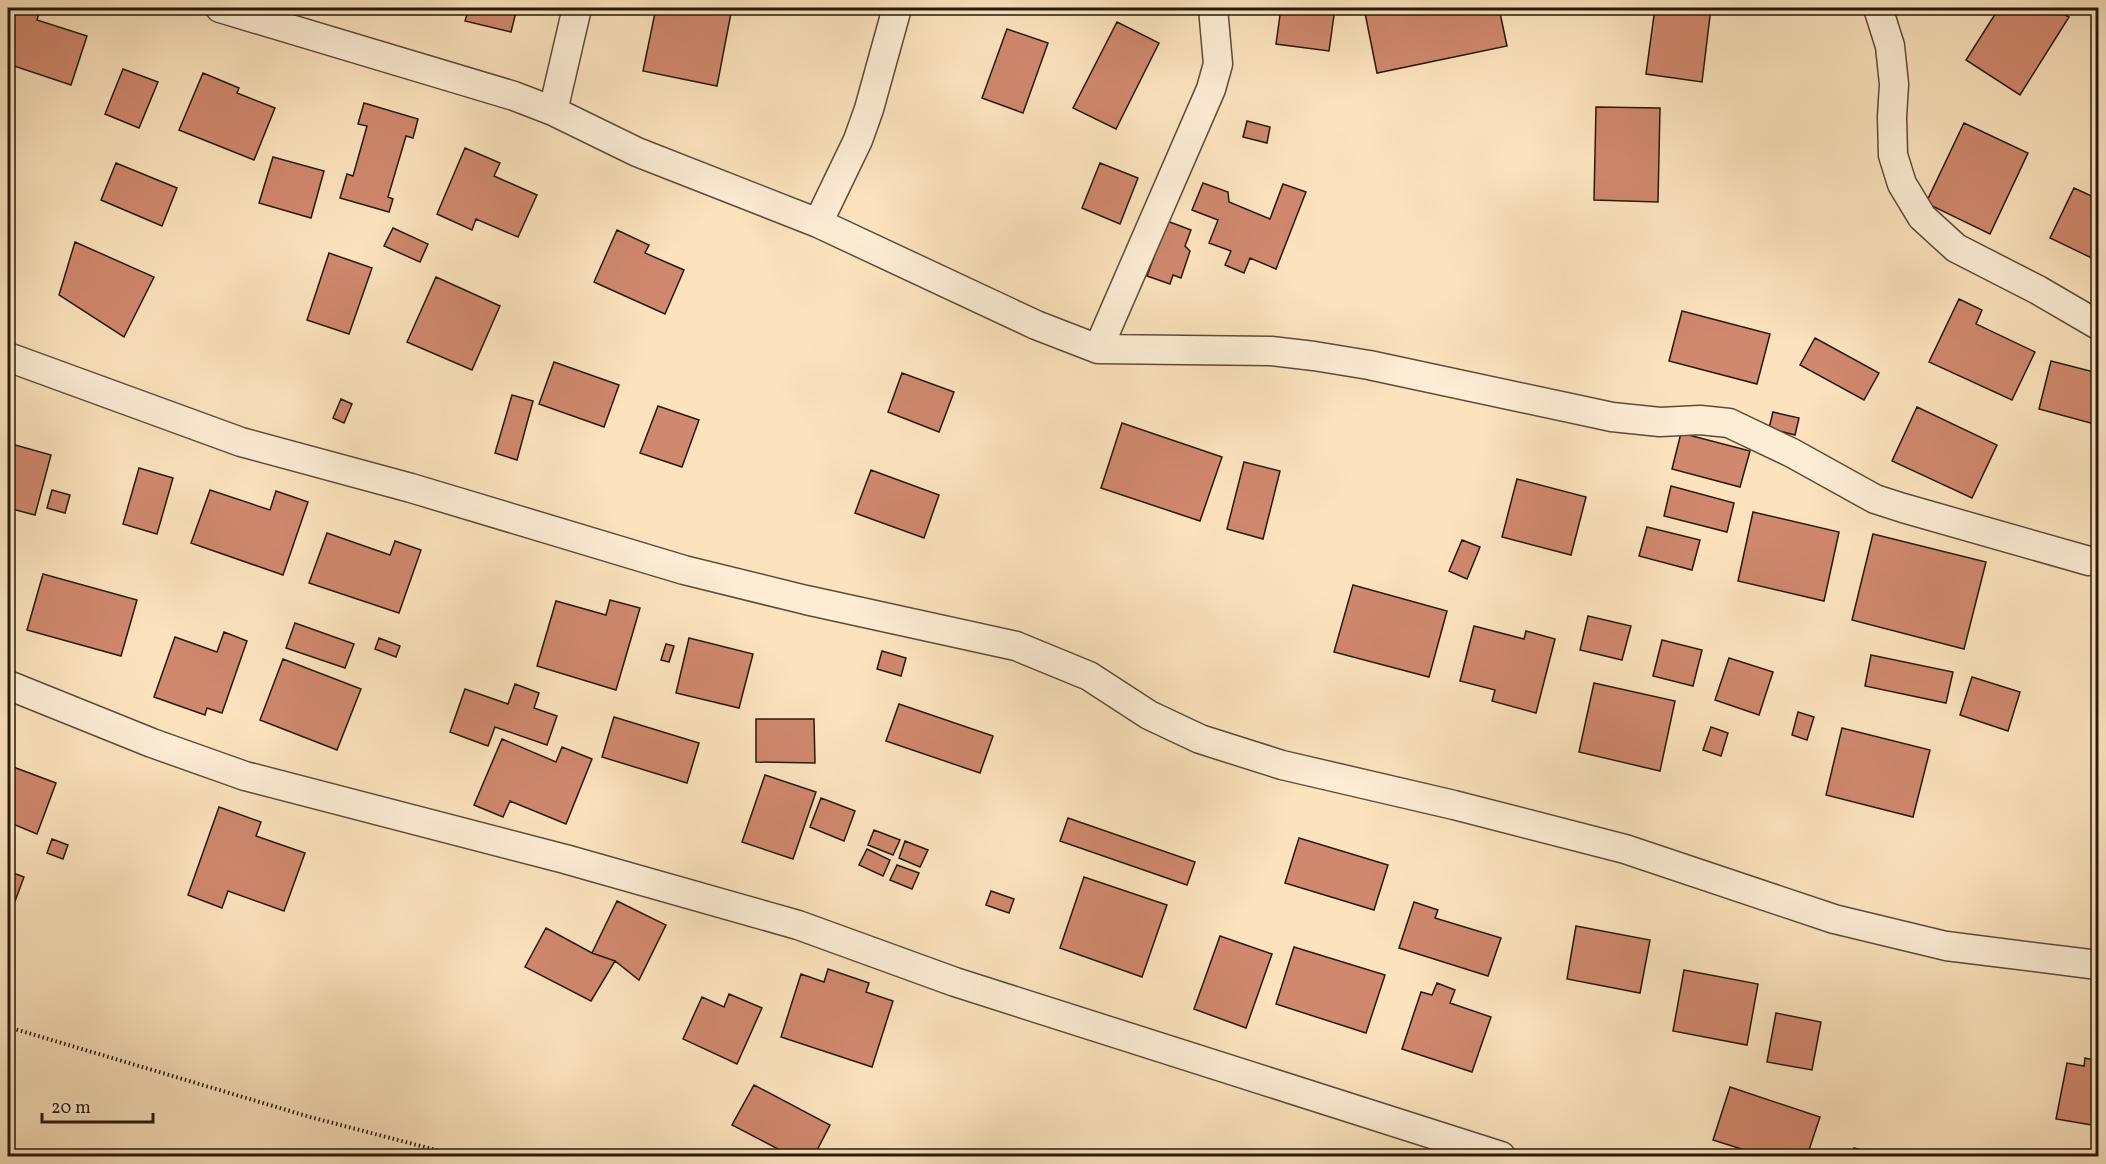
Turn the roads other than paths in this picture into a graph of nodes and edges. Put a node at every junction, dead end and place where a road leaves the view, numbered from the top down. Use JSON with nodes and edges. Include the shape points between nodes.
{"nodes":[{"id":1,"x":220,"y":8,"type":"edge"},
{"id":2,"x":577,"y":8,"type":"edge"},
{"id":3,"x":897,"y":8,"type":"edge"},
{"id":4,"x":1213,"y":8,"type":"edge"},
{"id":5,"x":1878,"y":8,"type":"edge"},
{"id":6,"x":272,"y":16,"type":"edge"},
{"id":7,"x":553,"y":111,"type":"junction"},
{"id":8,"x":818,"y":223,"type":"junction"},
{"id":9,"x":2098,"y":325,"type":"edge"},
{"id":10,"x":1098,"y":350,"type":"junction"},
{"id":11,"x":8,"y":357,"type":"edge"},
{"id":12,"x":2089,"y":561,"type":"dead end"},
{"id":13,"x":8,"y":685,"type":"edge"},
{"id":14,"x":2098,"y":964,"type":"edge"},
{"id":15,"x":1501,"y":1156,"type":"edge"}],
"edges":[{"from":1,"to":6,"type":"street"},
{"from":2,"to":7,"type":"street"},
{"from":3,"to":8,"type":"street","via":[[858,140]]},
{"from":4,"to":10,"type":"street","via":[[1218,64],[1211,89]]},
{"from":5,"to":9,"type":"street","via":[[1890,46],[1894,84],[1893,154],[1902,184],[1922,217],[1956,248]]},
{"from":6,"to":7,"type":"street"},
{"from":7,"to":8,"type":"street","via":[[637,152]]},
{"from":8,"to":10,"type":"street","via":[[1036,326]]},
{"from":10,"to":12,"type":"street","via":[[1271,351],[1369,365],[1612,417],[1729,423],[1875,499]]},
{"from":11,"to":14,"type":"street","via":[[241,442],[684,570],[1016,646],[1089,676],[1149,715],[1200,740],[1282,765],[1625,849],[1834,920],[1946,946]]},
{"from":13,"to":15,"type":"street","via":[[244,776],[566,859],[798,925],[955,982]]}]}
